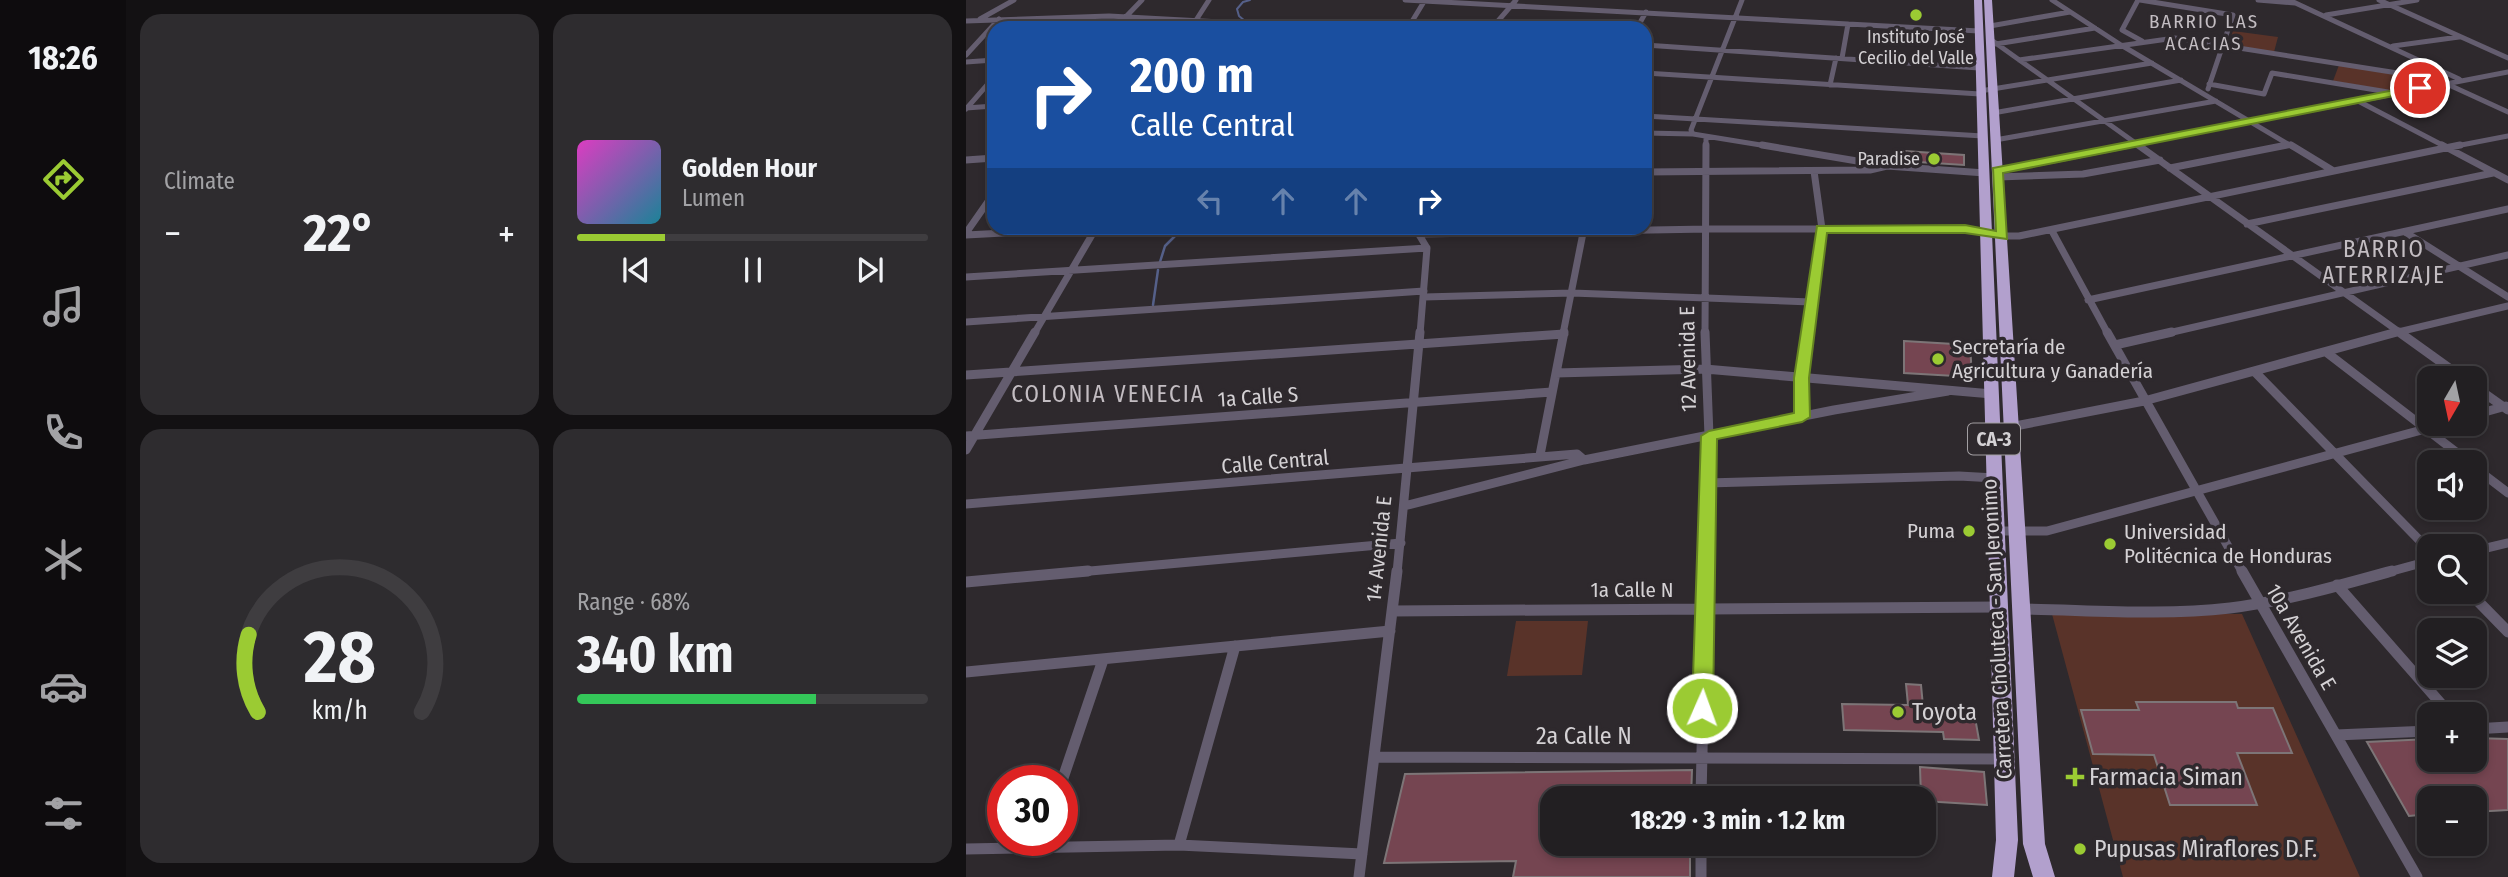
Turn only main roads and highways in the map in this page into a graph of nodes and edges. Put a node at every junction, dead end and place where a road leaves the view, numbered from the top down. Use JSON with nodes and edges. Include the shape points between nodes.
{"nodes":[{"id":1,"x":1978,"y":0,"type":"edge"},
{"id":2,"x":1989,"y":0,"type":"edge"},
{"id":3,"x":1989,"y":35,"type":"junction"},
{"id":4,"x":1984,"y":91,"type":"junction"},
{"id":5,"x":1989,"y":138,"type":"junction"},
{"id":6,"x":1995,"y":234,"type":"junction"},
{"id":7,"x":2009,"y":608,"type":"junction"},
{"id":8,"x":2003,"y":877,"type":"edge"},
{"id":9,"x":2045,"y":877,"type":"edge"}],
"edges":[{"from":1,"to":3,"type":"highway","name":"Carretera Choluteca - San Jeronimo","number":"CA-3"},
{"from":2,"to":3,"type":"highway","name":"Carretera Choluteca - San Jeronimo","number":"CA-3"},
{"from":3,"to":4,"type":"highway","name":"Carretera Choluteca - San Jeronimo","number":"CA-3"},
{"from":3,"to":4,"type":"highway","name":"Carretera Choluteca - San Jeronimo","number":"CA-3","via":[[1979,68]]},
{"from":4,"to":5,"type":"highway","name":"Carretera Choluteca - San Jeronimo","number":"CA-3"},
{"from":4,"to":5,"type":"highway","name":"Carretera Choluteca - San Jeronimo","number":"CA-3","via":[[1993,113]]},
{"from":5,"to":6,"type":"highway","name":"Carretera Choluteca - San Jeronimo","number":"CA-3"},
{"from":6,"to":7,"type":"highway","name":"Carretera Choluteca - San Jeronimo","number":"CA-3","via":[[2015,532]]},
{"from":6,"to":7,"type":"highway","name":"Carretera Choluteca - San Jeronimo","number":"CA-3","via":[[1995,478],[1997,531]]},
{"from":7,"to":8,"type":"highway","name":"Carretera Choluteca - San Jeronimo","number":"CA-3"},
{"from":7,"to":9,"type":"highway","name":"Carretera Choluteca - San Jeronimo","number":"CA-3","via":[[2034,844]]}]}
